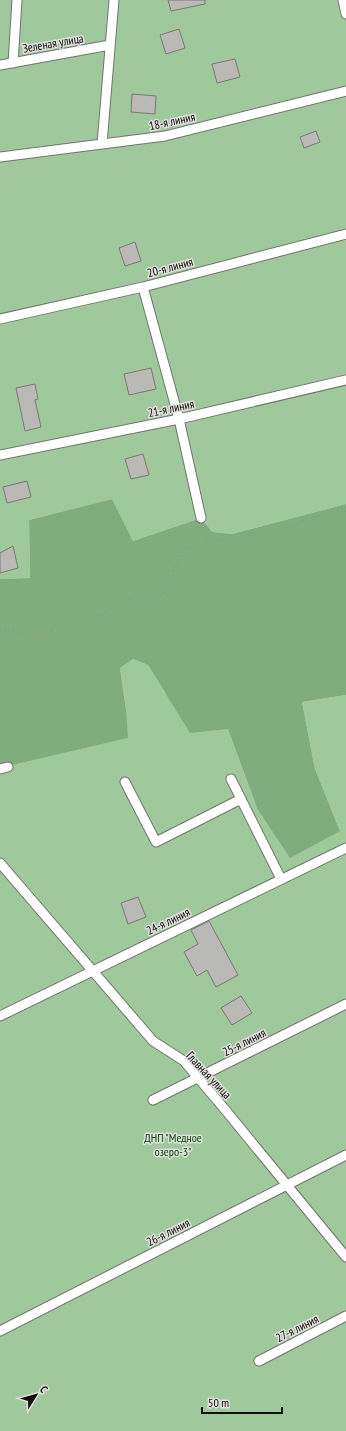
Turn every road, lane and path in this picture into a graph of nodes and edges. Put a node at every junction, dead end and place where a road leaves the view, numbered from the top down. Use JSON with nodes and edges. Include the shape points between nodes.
{"nodes":[{"id":1,"x":17,"y":0,"type":"edge"},
{"id":2,"x":114,"y":0,"type":"edge"},
{"id":3,"x":343,"y":0,"type":"edge"},
{"id":4,"x":346,"y":14,"type":"edge"},
{"id":5,"x":110,"y":45,"type":"junction"},
{"id":6,"x":14,"y":63,"type":"junction"},
{"id":7,"x":0,"y":65,"type":"edge"},
{"id":8,"x":346,"y":92,"type":"edge"},
{"id":9,"x":102,"y":144,"type":"junction"},
{"id":10,"x":0,"y":157,"type":"edge"},
{"id":11,"x":346,"y":234,"type":"edge"},
{"id":12,"x":143,"y":287,"type":"junction"},
{"id":13,"x":0,"y":320,"type":"edge"},
{"id":14,"x":346,"y":380,"type":"edge"},
{"id":15,"x":179,"y":419,"type":"junction"},
{"id":16,"x":0,"y":455,"type":"edge"},
{"id":17,"x":346,"y":511,"type":"edge"},
{"id":18,"x":201,"y":518,"type":"joint"},
{"id":19,"x":208,"y":536,"type":"junction"},
{"id":20,"x":0,"y":630,"type":"edge"},
{"id":21,"x":231,"y":779,"type":"dead end"},
{"id":22,"x":125,"y":782,"type":"dead end"},
{"id":23,"x":241,"y":799,"type":"junction"},
{"id":24,"x":346,"y":848,"type":"edge"},
{"id":25,"x":1,"y":866,"type":"edge"},
{"id":26,"x":281,"y":879,"type":"junction"},
{"id":27,"x":93,"y":971,"type":"junction"},
{"id":28,"x":346,"y":1004,"type":"edge"},
{"id":29,"x":0,"y":1016,"type":"edge"},
{"id":30,"x":198,"y":1079,"type":"junction"},
{"id":31,"x":153,"y":1100,"type":"dead end"},
{"id":32,"x":346,"y":1155,"type":"edge"},
{"id":33,"x":286,"y":1185,"type":"junction"},
{"id":34,"x":346,"y":1257,"type":"edge"},
{"id":35,"x":346,"y":1316,"type":"edge"},
{"id":36,"x":0,"y":1331,"type":"edge"},
{"id":37,"x":259,"y":1361,"type":"dead end"}],
"edges":[{"from":1,"to":6,"type":"street"},
{"from":2,"to":5,"type":"street"},
{"from":3,"to":4,"type":"street"},
{"from":5,"to":6,"type":"street","name":"Зеленая улица"},
{"from":5,"to":9,"type":"street"},
{"from":6,"to":7,"type":"street","name":"Зеленая улица"},
{"from":8,"to":9,"type":"street","name":"18-я линия","via":[[165,136]]},
{"from":9,"to":10,"type":"street","name":"18-я линия"},
{"from":11,"to":12,"type":"street","name":"20-я линия"},
{"from":12,"to":13,"type":"street","name":"20-я линия"},
{"from":12,"to":15,"type":"street"},
{"from":14,"to":15,"type":"street","name":"21-я линия"},
{"from":15,"to":16,"type":"street","name":"21-я линия"},
{"from":15,"to":18,"type":"street"},
{"from":17,"to":19,"type":"path","via":[[332,512],[266,536],[258,534],[231,540]]},
{"from":18,"to":19,"type":"path"},
{"from":19,"to":20,"type":"path","via":[[208,544],[196,549],[184,549],[180,553],[170,584],[161,595],[136,596],[120,602],[100,616],[92,614],[55,624],[49,635],[38,640],[14,631]]},
{"from":21,"to":23,"type":"street"},
{"from":22,"to":23,"type":"street","via":[[156,842]]},
{"from":23,"to":26,"type":"street"},
{"from":24,"to":26,"type":"street","name":"24-я линия"},
{"from":25,"to":27,"type":"street","name":"Главная улица"},
{"from":26,"to":27,"type":"street","name":"24-я линия"},
{"from":27,"to":29,"type":"street","name":"24-я линия"},
{"from":27,"to":30,"type":"street","name":"Главная улица","via":[[153,1041],[184,1062]]},
{"from":28,"to":30,"type":"street","name":"25-я линия"},
{"from":30,"to":31,"type":"street","name":"25-я линия"},
{"from":30,"to":33,"type":"street","name":"Главная улица"},
{"from":32,"to":33,"type":"street","name":"26-я линия"},
{"from":33,"to":34,"type":"street","name":"Главная улица"},
{"from":33,"to":36,"type":"street","name":"26-я линия"},
{"from":35,"to":37,"type":"street","name":"27-я линия"}]}
